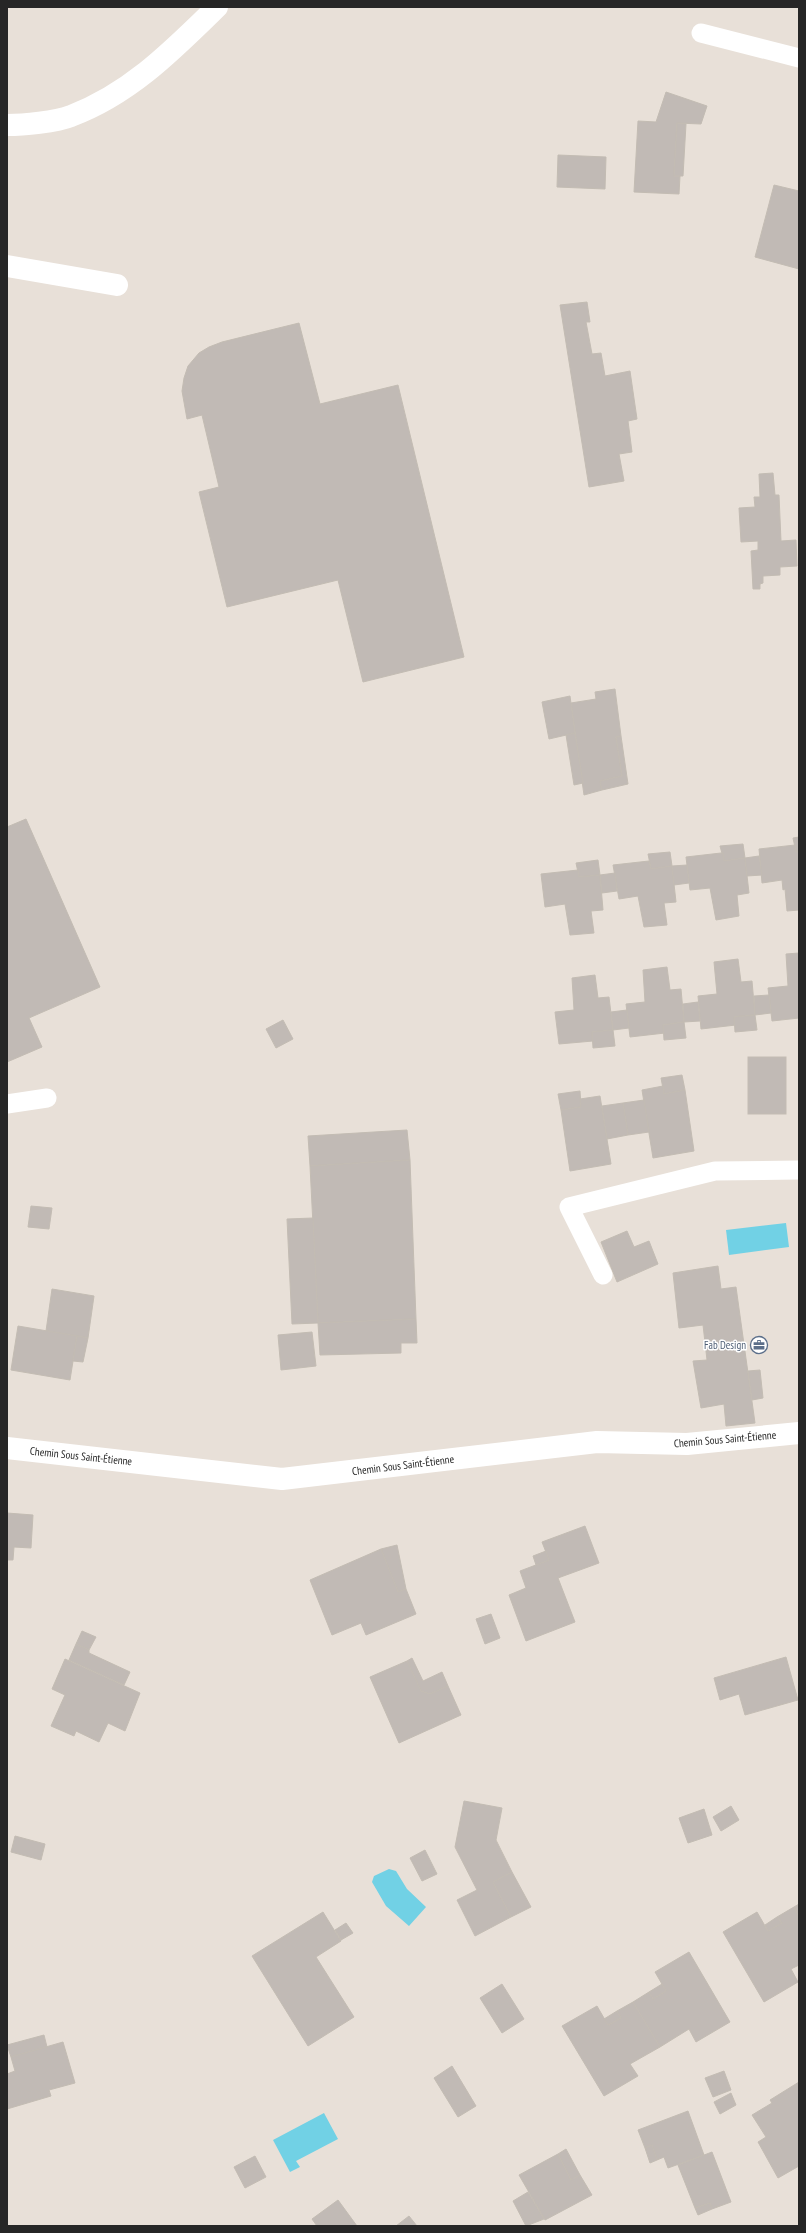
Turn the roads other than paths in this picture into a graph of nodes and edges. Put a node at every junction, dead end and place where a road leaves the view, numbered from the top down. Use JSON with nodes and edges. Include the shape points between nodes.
{"nodes":[{"id":1,"x":217,"y":7,"type":"edge"},
{"id":2,"x":701,"y":33,"type":"dead end"},
{"id":3,"x":799,"y":58,"type":"edge"},
{"id":4,"x":7,"y":125,"type":"edge"},
{"id":5,"x":7,"y":266,"type":"edge"},
{"id":6,"x":117,"y":285,"type":"dead end"},
{"id":7,"x":47,"y":1098,"type":"dead end"},
{"id":8,"x":7,"y":1104,"type":"edge"},
{"id":9,"x":799,"y":1170,"type":"edge"},
{"id":10,"x":603,"y":1275,"type":"dead end"},
{"id":11,"x":799,"y":1433,"type":"edge"},
{"id":12,"x":7,"y":1448,"type":"edge"}],
"edges":[{"from":1,"to":4,"type":"street","via":[[160,62],[107,99],[70,117]]},
{"from":2,"to":3,"type":"lane"},
{"from":5,"to":6,"type":"street"},
{"from":7,"to":8,"type":"lane"},
{"from":9,"to":10,"type":"lane","via":[[715,1171],[569,1207]]},
{"from":11,"to":12,"type":"street","name":"Chemin Sous Saint-Étienne","via":[[687,1444],[597,1442],[282,1479]]}]}
